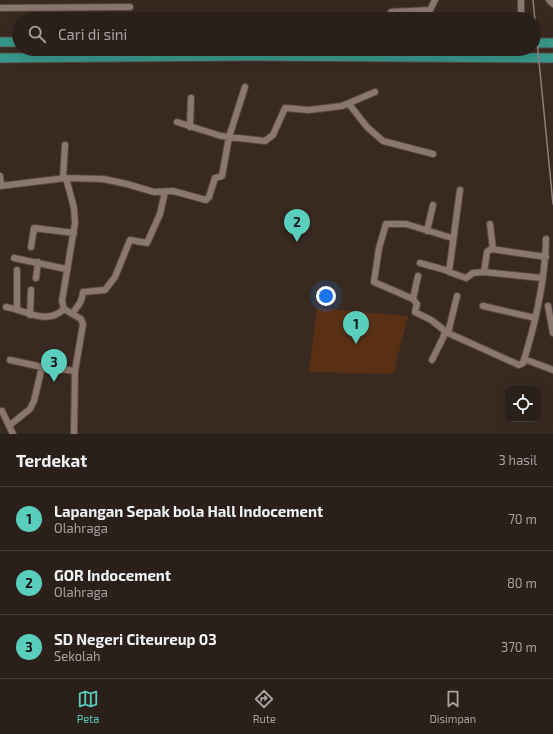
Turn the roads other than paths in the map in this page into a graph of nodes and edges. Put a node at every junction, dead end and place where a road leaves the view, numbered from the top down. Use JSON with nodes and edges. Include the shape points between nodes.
{"nodes":[{"id":1,"x":435,"y":0,"type":"edge"},
{"id":2,"x":520,"y":0,"type":"edge"},
{"id":3,"x":549,"y":0,"type":"edge"},
{"id":4,"x":113,"y":3,"type":"edge"},
{"id":5,"x":553,"y":4,"type":"edge"},
{"id":6,"x":130,"y":7,"type":"dead end"},
{"id":7,"x":0,"y":8,"type":"edge"},
{"id":8,"x":522,"y":11,"type":"dead end"},
{"id":9,"x":391,"y":12,"type":"edge"},
{"id":10,"x":0,"y":42,"type":"edge"},
{"id":11,"x":12,"y":42,"type":"edge"},
{"id":12,"x":541,"y":43,"type":"edge"},
{"id":13,"x":553,"y":43,"type":"edge"},
{"id":14,"x":0,"y":58,"type":"edge"},
{"id":15,"x":553,"y":58,"type":"edge"},
{"id":16,"x":244,"y":86,"type":"dead end"},
{"id":17,"x":375,"y":92,"type":"dead end"},
{"id":18,"x":191,"y":98,"type":"dead end"},
{"id":19,"x":349,"y":104,"type":"junction"},
{"id":20,"x":177,"y":122,"type":"dead end"},
{"id":21,"x":190,"y":127,"type":"junction"},
{"id":22,"x":229,"y":137,"type":"junction"},
{"id":23,"x":65,"y":145,"type":"dead end"},
{"id":24,"x":433,"y":154,"type":"dead end"},
{"id":25,"x":0,"y":176,"type":"edge"},
{"id":26,"x":64,"y":178,"type":"junction"},
{"id":27,"x":1,"y":186,"type":"edge"},
{"id":28,"x":460,"y":190,"type":"dead end"},
{"id":29,"x":165,"y":192,"type":"junction"},
{"id":30,"x":433,"y":205,"type":"dead end"},
{"id":31,"x":490,"y":224,"type":"dead end"},
{"id":32,"x":427,"y":231,"type":"junction"},
{"id":33,"x":74,"y":233,"type":"junction"},
{"id":34,"x":452,"y":238,"type":"junction"},
{"id":35,"x":546,"y":239,"type":"dead end"},
{"id":36,"x":31,"y":247,"type":"dead end"},
{"id":37,"x":493,"y":249,"type":"junction"},
{"id":38,"x":546,"y":257,"type":"junction"},
{"id":39,"x":14,"y":258,"type":"dead end"},
{"id":40,"x":38,"y":262,"type":"junction"},
{"id":41,"x":420,"y":263,"type":"dead end"},
{"id":42,"x":66,"y":269,"type":"junction"},
{"id":43,"x":16,"y":270,"type":"dead end"},
{"id":44,"x":449,"y":271,"type":"junction"},
{"id":45,"x":484,"y":272,"type":"junction"},
{"id":46,"x":418,"y":276,"type":"dead end"},
{"id":47,"x":36,"y":278,"type":"dead end"},
{"id":48,"x":542,"y":278,"type":"junction"},
{"id":49,"x":31,"y":290,"type":"dead end"},
{"id":50,"x":457,"y":296,"type":"dead end"},
{"id":51,"x":413,"y":300,"type":"junction"},
{"id":52,"x":538,"y":302,"type":"junction"},
{"id":53,"x":483,"y":306,"type":"dead end"},
{"id":54,"x":551,"y":306,"type":"edge"},
{"id":55,"x":6,"y":307,"type":"dead end"},
{"id":56,"x":17,"y":308,"type":"junction"},
{"id":57,"x":64,"y":309,"type":"junction"},
{"id":58,"x":72,"y":314,"type":"junction"},
{"id":59,"x":30,"y":315,"type":"junction"},
{"id":60,"x":535,"y":318,"type":"junction"},
{"id":61,"x":446,"y":332,"type":"junction"},
{"id":62,"x":553,"y":333,"type":"edge"},
{"id":63,"x":524,"y":359,"type":"junction"},
{"id":64,"x":10,"y":360,"type":"dead end"},
{"id":65,"x":432,"y":360,"type":"dead end"},
{"id":66,"x":42,"y":367,"type":"junction"},
{"id":67,"x":553,"y":370,"type":"edge"},
{"id":68,"x":75,"y":371,"type":"junction"},
{"id":69,"x":2,"y":411,"type":"dead end"},
{"id":70,"x":10,"y":425,"type":"junction"},
{"id":71,"x":13,"y":434,"type":"edge"},
{"id":72,"x":74,"y":434,"type":"edge"}],
"edges":[{"from":1,"to":9,"type":"street","via":[[430,10]]},
{"from":2,"to":8,"type":"street"},
{"from":3,"to":5,"type":"street"},
{"from":4,"to":6,"type":"street"},
{"from":4,"to":7,"type":"street"},
{"from":10,"to":11,"type":"highway"},
{"from":12,"to":13,"type":"highway"},
{"from":14,"to":15,"type":"highway"},
{"from":16,"to":22,"type":"street"},
{"from":17,"to":19,"type":"street"},
{"from":18,"to":21,"type":"street"},
{"from":19,"to":22,"type":"street","via":[[322,109],[286,108],[273,135],[265,141]]},
{"from":19,"to":24,"type":"street","via":[[367,127],[383,141]]},
{"from":20,"to":21,"type":"street"},
{"from":21,"to":22,"type":"street"},
{"from":22,"to":29,"type":"street","via":[[222,176],[216,178],[207,200],[173,191]]},
{"from":23,"to":26,"type":"street"},
{"from":25,"to":27,"type":"street"},
{"from":26,"to":27,"type":"street"},
{"from":26,"to":29,"type":"street","via":[[103,179],[154,192]]},
{"from":26,"to":33,"type":"street","via":[[75,214]]},
{"from":28,"to":34,"type":"street"},
{"from":29,"to":58,"type":"street","via":[[160,214],[147,243],[130,240],[115,277],[105,290],[83,292],[80,306]]},
{"from":30,"to":32,"type":"street"},
{"from":31,"to":37,"type":"street"},
{"from":32,"to":34,"type":"street"},
{"from":32,"to":51,"type":"street","via":[[406,224],[387,224],[379,248],[374,282]]},
{"from":33,"to":36,"type":"street","via":[[34,228]]},
{"from":33,"to":42,"type":"street"},
{"from":34,"to":44,"type":"street"},
{"from":35,"to":38,"type":"street"},
{"from":37,"to":38,"type":"street"},
{"from":37,"to":45,"type":"street","via":[[487,252]]},
{"from":38,"to":48,"type":"street"},
{"from":39,"to":40,"type":"street"},
{"from":40,"to":42,"type":"street"},
{"from":40,"to":47,"type":"street"},
{"from":41,"to":44,"type":"street"},
{"from":42,"to":57,"type":"street","via":[[62,297]]},
{"from":43,"to":56,"type":"street"},
{"from":44,"to":45,"type":"street","via":[[466,278],[473,273]]},
{"from":45,"to":48,"type":"street"},
{"from":46,"to":51,"type":"street"},
{"from":48,"to":52,"type":"street"},
{"from":49,"to":59,"type":"street"},
{"from":50,"to":61,"type":"street"},
{"from":51,"to":61,"type":"street","via":[[417,304],[415,312]]},
{"from":52,"to":54,"type":"street"},
{"from":52,"to":60,"type":"street"},
{"from":53,"to":60,"type":"street"},
{"from":54,"to":62,"type":"street"},
{"from":55,"to":56,"type":"street"},
{"from":56,"to":59,"type":"street"},
{"from":57,"to":58,"type":"street"},
{"from":57,"to":59,"type":"street","via":[[54,316]]},
{"from":58,"to":68,"type":"street","via":[[83,322]]},
{"from":60,"to":63,"type":"street"},
{"from":61,"to":63,"type":"street","via":[[519,365]]},
{"from":61,"to":65,"type":"street"},
{"from":63,"to":67,"type":"street"},
{"from":64,"to":66,"type":"street"},
{"from":66,"to":68,"type":"street"},
{"from":66,"to":70,"type":"street","via":[[30,409]]},
{"from":68,"to":72,"type":"street"},
{"from":69,"to":70,"type":"street"},
{"from":70,"to":71,"type":"street"}]}
